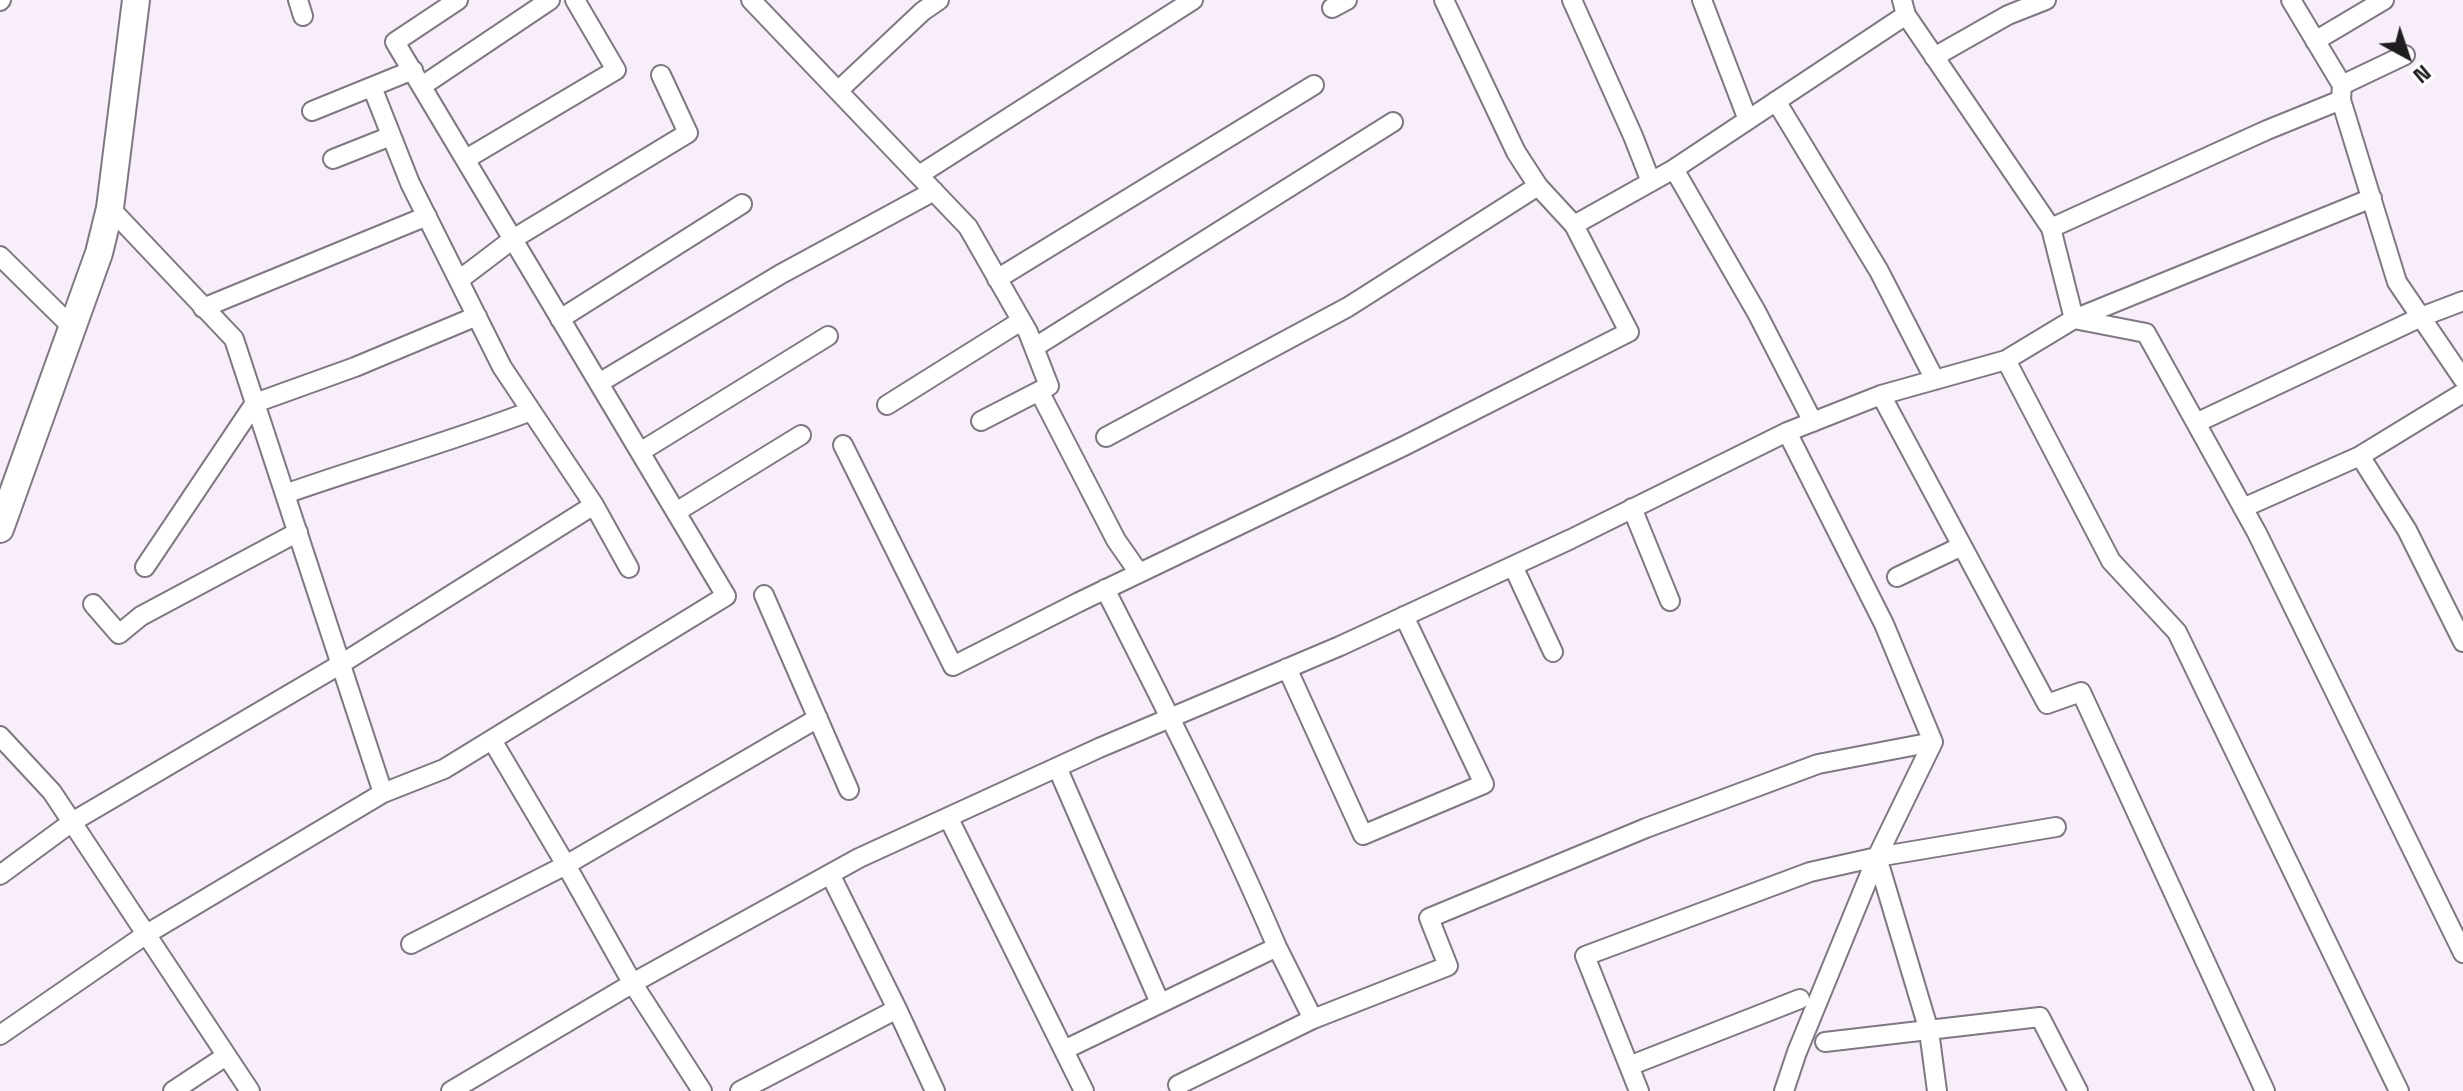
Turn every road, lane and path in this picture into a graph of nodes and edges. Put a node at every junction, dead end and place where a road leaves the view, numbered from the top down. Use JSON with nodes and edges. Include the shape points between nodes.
{"nodes":[{"id":1,"x":136,"y":0,"type":"edge"},
{"id":2,"x":458,"y":0,"type":"edge"},
{"id":3,"x":550,"y":0,"type":"edge"},
{"id":4,"x":575,"y":0,"type":"edge"},
{"id":5,"x":751,"y":0,"type":"edge"},
{"id":6,"x":939,"y":0,"type":"edge"},
{"id":7,"x":1193,"y":0,"type":"edge"},
{"id":8,"x":1444,"y":0,"type":"edge"},
{"id":9,"x":1572,"y":0,"type":"edge"},
{"id":10,"x":1702,"y":0,"type":"edge"},
{"id":11,"x":2046,"y":0,"type":"edge"},
{"id":12,"x":2291,"y":0,"type":"edge"},
{"id":13,"x":2384,"y":0,"type":"edge"},
{"id":14,"x":1904,"y":8,"type":"edge"},
{"id":15,"x":2315,"y":41,"type":"junction"},
{"id":16,"x":2405,"y":55,"type":"dead end"},
{"id":17,"x":1934,"y":57,"type":"junction"},
{"id":18,"x":661,"y":75,"type":"dead end"},
{"id":19,"x":417,"y":78,"type":"junction"},
{"id":20,"x":1314,"y":85,"type":"dead end"},
{"id":21,"x":372,"y":87,"type":"junction"},
{"id":22,"x":839,"y":90,"type":"junction"},
{"id":23,"x":2341,"y":92,"type":"junction"},
{"id":24,"x":1776,"y":101,"type":"junction"},
{"id":25,"x":312,"y":111,"type":"dead end"},
{"id":26,"x":1748,"y":120,"type":"junction"},
{"id":27,"x":1393,"y":122,"type":"dead end"},
{"id":28,"x":391,"y":136,"type":"junction"},
{"id":29,"x":333,"y":159,"type":"dead end"},
{"id":30,"x":466,"y":159,"type":"junction"},
{"id":31,"x":1674,"y":169,"type":"junction"},
{"id":32,"x":919,"y":175,"type":"junction"},
{"id":33,"x":1651,"y":182,"type":"junction"},
{"id":34,"x":1538,"y":186,"type":"junction"},
{"id":35,"x":934,"y":191,"type":"junction"},
{"id":36,"x":2372,"y":198,"type":"junction"},
{"id":37,"x":742,"y":204,"type":"dead end"},
{"id":38,"x":110,"y":208,"type":"junction"},
{"id":39,"x":427,"y":216,"type":"junction"},
{"id":40,"x":1574,"y":225,"type":"junction"},
{"id":41,"x":2051,"y":228,"type":"junction"},
{"id":42,"x":513,"y":239,"type":"junction"},
{"id":43,"x":0,"y":256,"type":"edge"},
{"id":44,"x":997,"y":279,"type":"junction"},
{"id":45,"x":459,"y":280,"type":"junction"},
{"id":46,"x":2463,"y":301,"type":"edge"},
{"id":47,"x":203,"y":308,"type":"junction"},
{"id":48,"x":477,"y":316,"type":"junction"},
{"id":49,"x":2421,"y":317,"type":"junction"},
{"id":50,"x":560,"y":319,"type":"junction"},
{"id":51,"x":2074,"y":319,"type":"junction"},
{"id":52,"x":1021,"y":321,"type":"junction"},
{"id":53,"x":73,"y":328,"type":"junction"},
{"id":54,"x":828,"y":336,"type":"dead end"},
{"id":55,"x":1035,"y":347,"type":"junction"},
{"id":56,"x":2006,"y":360,"type":"junction"},
{"id":57,"x":2463,"y":379,"type":"edge"},
{"id":58,"x":1935,"y":380,"type":"junction"},
{"id":59,"x":599,"y":383,"type":"junction"},
{"id":60,"x":1039,"y":391,"type":"junction"},
{"id":61,"x":2463,"y":393,"type":"edge"},
{"id":62,"x":1881,"y":395,"type":"junction"},
{"id":63,"x":255,"y":403,"type":"junction"},
{"id":64,"x":887,"y":405,"type":"dead end"},
{"id":65,"x":531,"y":411,"type":"junction"},
{"id":66,"x":981,"y":421,"type":"dead end"},
{"id":67,"x":1813,"y":422,"type":"junction"},
{"id":68,"x":2196,"y":423,"type":"junction"},
{"id":69,"x":1787,"y":432,"type":"junction"},
{"id":70,"x":801,"y":435,"type":"dead end"},
{"id":71,"x":1106,"y":437,"type":"dead end"},
{"id":72,"x":843,"y":445,"type":"dead end"},
{"id":73,"x":640,"y":452,"type":"junction"},
{"id":74,"x":2360,"y":456,"type":"junction"},
{"id":75,"x":285,"y":494,"type":"junction"},
{"id":76,"x":594,"y":505,"type":"junction"},
{"id":77,"x":1632,"y":508,"type":"junction"},
{"id":78,"x":2243,"y":508,"type":"junction"},
{"id":79,"x":676,"y":512,"type":"junction"},
{"id":80,"x":0,"y":529,"type":"edge"},
{"id":81,"x":298,"y":532,"type":"junction"},
{"id":82,"x":1962,"y":546,"type":"junction"},
{"id":83,"x":1513,"y":566,"type":"junction"},
{"id":84,"x":145,"y":567,"type":"dead end"},
{"id":85,"x":629,"y":568,"type":"dead end"},
{"id":86,"x":1139,"y":573,"type":"junction"},
{"id":87,"x":1897,"y":577,"type":"dead end"},
{"id":88,"x":1105,"y":589,"type":"junction"},
{"id":89,"x":764,"y":595,"type":"dead end"},
{"id":90,"x":1670,"y":601,"type":"dead end"},
{"id":91,"x":93,"y":604,"type":"dead end"},
{"id":92,"x":1404,"y":616,"type":"junction"},
{"id":93,"x":2463,"y":642,"type":"edge"},
{"id":94,"x":1553,"y":652,"type":"dead end"},
{"id":95,"x":341,"y":664,"type":"junction"},
{"id":96,"x":1287,"y":668,"type":"junction"},
{"id":97,"x":818,"y":718,"type":"junction"},
{"id":98,"x":1170,"y":718,"type":"junction"},
{"id":99,"x":0,"y":736,"type":"edge"},
{"id":100,"x":492,"y":740,"type":"junction"},
{"id":101,"x":1933,"y":742,"type":"junction"},
{"id":102,"x":1057,"y":767,"type":"junction"},
{"id":103,"x":849,"y":790,"type":"dead end"},
{"id":104,"x":383,"y":793,"type":"junction"},
{"id":105,"x":948,"y":817,"type":"junction"},
{"id":106,"x":72,"y":822,"type":"junction"},
{"id":107,"x":2056,"y":827,"type":"dead end"},
{"id":108,"x":1877,"y":857,"type":"junction"},
{"id":109,"x":566,"y":865,"type":"junction"},
{"id":110,"x":830,"y":874,"type":"junction"},
{"id":111,"x":0,"y":875,"type":"edge"},
{"id":112,"x":145,"y":935,"type":"junction"},
{"id":113,"x":411,"y":944,"type":"dead end"},
{"id":114,"x":1277,"y":947,"type":"junction"},
{"id":115,"x":2463,"y":953,"type":"edge"},
{"id":116,"x":633,"y":984,"type":"junction"},
{"id":117,"x":1800,"y":999,"type":"dead end"},
{"id":118,"x":1160,"y":1003,"type":"junction"},
{"id":119,"x":897,"y":1009,"type":"junction"},
{"id":120,"x":1313,"y":1019,"type":"junction"},
{"id":121,"x":1929,"y":1031,"type":"junction"},
{"id":122,"x":0,"y":1035,"type":"edge"},
{"id":123,"x":1825,"y":1042,"type":"dead end"},
{"id":124,"x":1064,"y":1050,"type":"junction"},
{"id":125,"x":226,"y":1056,"type":"junction"},
{"id":126,"x":1629,"y":1066,"type":"junction"},
{"id":127,"x":1178,"y":1085,"type":"dead end"},
{"id":128,"x":173,"y":1091,"type":"edge"},
{"id":129,"x":250,"y":1091,"type":"edge"},
{"id":130,"x":451,"y":1091,"type":"edge"},
{"id":131,"x":702,"y":1091,"type":"edge"},
{"id":132,"x":740,"y":1091,"type":"edge"},
{"id":133,"x":935,"y":1091,"type":"edge"},
{"id":134,"x":1084,"y":1091,"type":"edge"},
{"id":135,"x":1639,"y":1091,"type":"edge"},
{"id":136,"x":1784,"y":1091,"type":"edge"},
{"id":137,"x":1937,"y":1091,"type":"edge"},
{"id":138,"x":2078,"y":1091,"type":"edge"},
{"id":139,"x":2265,"y":1091,"type":"edge"},
{"id":140,"x":2399,"y":1091,"type":"edge"}],
"edges":[{"from":1,"to":38,"type":"main road"},
{"from":2,"to":19,"type":"street","via":[[395,42]]},
{"from":3,"to":19,"type":"street"},
{"from":4,"to":30,"type":"street","via":[[616,70]]},
{"from":5,"to":22,"type":"street"},
{"from":6,"to":22,"type":"street"},
{"from":7,"to":32,"type":"street"},
{"from":8,"to":34,"type":"street","via":[[1516,152]]},
{"from":9,"to":33,"type":"street"},
{"from":10,"to":26,"type":"street"},
{"from":11,"to":17,"type":"street"},
{"from":12,"to":15,"type":"street"},
{"from":13,"to":15,"type":"street"},
{"from":14,"to":17,"type":"street"},
{"from":14,"to":24,"type":"street"},
{"from":15,"to":23,"type":"street"},
{"from":16,"to":23,"type":"street"},
{"from":17,"to":41,"type":"street"},
{"from":18,"to":42,"type":"street","via":[[688,133]]},
{"from":19,"to":21,"type":"street"},
{"from":19,"to":30,"type":"street"},
{"from":20,"to":44,"type":"street"},
{"from":21,"to":25,"type":"street"},
{"from":21,"to":28,"type":"street"},
{"from":22,"to":32,"type":"street"},
{"from":23,"to":36,"type":"street"},
{"from":23,"to":41,"type":"street"},
{"from":24,"to":26,"type":"street"},
{"from":24,"to":58,"type":"street","via":[[1879,271]]},
{"from":26,"to":31,"type":"street"},
{"from":27,"to":55,"type":"street"},
{"from":28,"to":29,"type":"street"},
{"from":28,"to":39,"type":"street"},
{"from":30,"to":42,"type":"street"},
{"from":31,"to":33,"type":"street"},
{"from":31,"to":67,"type":"street"},
{"from":32,"to":35,"type":"street"},
{"from":33,"to":40,"type":"street"},
{"from":34,"to":40,"type":"street"},
{"from":34,"to":71,"type":"street","via":[[1348,307]]},
{"from":35,"to":44,"type":"street","via":[[968,227]]},
{"from":35,"to":59,"type":"street","via":[[781,274]]},
{"from":36,"to":49,"type":"street","via":[[2397,282]]},
{"from":36,"to":51,"type":"street"},
{"from":37,"to":50,"type":"street"},
{"from":38,"to":47,"type":"street"},
{"from":38,"to":53,"type":"main road"},
{"from":39,"to":45,"type":"street"},
{"from":39,"to":47,"type":"street"},
{"from":40,"to":86,"type":"street","via":[[1629,332]]},
{"from":41,"to":51,"type":"street"},
{"from":42,"to":45,"type":"street"},
{"from":42,"to":50,"type":"street"},
{"from":43,"to":53,"type":"street"},
{"from":44,"to":52,"type":"street"},
{"from":45,"to":48,"type":"street"},
{"from":46,"to":49,"type":"street"},
{"from":47,"to":63,"type":"street","via":[[234,339]]},
{"from":48,"to":63,"type":"street"},
{"from":48,"to":65,"type":"street"},
{"from":49,"to":57,"type":"street"},
{"from":49,"to":68,"type":"street"},
{"from":50,"to":59,"type":"street"},
{"from":51,"to":56,"type":"street"},
{"from":51,"to":68,"type":"street","via":[[2146,333]]},
{"from":52,"to":55,"type":"street"},
{"from":52,"to":64,"type":"street"},
{"from":53,"to":80,"type":"main road"},
{"from":54,"to":73,"type":"street"},
{"from":55,"to":60,"type":"street","via":[[1049,386]]},
{"from":56,"to":58,"type":"street"},
{"from":56,"to":140,"type":"street","via":[[2111,561],[2177,632]]},
{"from":58,"to":62,"type":"street"},
{"from":59,"to":73,"type":"street"},
{"from":60,"to":66,"type":"street"},
{"from":60,"to":86,"type":"street","via":[[1116,540]]},
{"from":61,"to":74,"type":"street"},
{"from":62,"to":67,"type":"street"},
{"from":62,"to":82,"type":"street"},
{"from":63,"to":75,"type":"street"},
{"from":63,"to":84,"type":"street"},
{"from":65,"to":75,"type":"street"},
{"from":65,"to":76,"type":"street"},
{"from":67,"to":69,"type":"street"},
{"from":68,"to":78,"type":"street"},
{"from":69,"to":77,"type":"street"},
{"from":69,"to":101,"type":"street","via":[[1884,624]]},
{"from":70,"to":79,"type":"street"},
{"from":72,"to":88,"type":"street","via":[[953,666]]},
{"from":73,"to":79,"type":"street"},
{"from":74,"to":78,"type":"street"},
{"from":74,"to":93,"type":"street","via":[[2407,530]]},
{"from":75,"to":81,"type":"street"},
{"from":76,"to":85,"type":"street"},
{"from":76,"to":95,"type":"street"},
{"from":77,"to":83,"type":"street"},
{"from":77,"to":90,"type":"street"},
{"from":78,"to":115,"type":"street"},
{"from":79,"to":100,"type":"street","via":[[726,596]]},
{"from":81,"to":91,"type":"street","via":[[141,616],[119,634]]},
{"from":81,"to":95,"type":"street"},
{"from":82,"to":87,"type":"street"},
{"from":82,"to":139,"type":"street","via":[[2047,704],[2081,692]]},
{"from":83,"to":92,"type":"street"},
{"from":83,"to":94,"type":"street"},
{"from":86,"to":88,"type":"street"},
{"from":88,"to":98,"type":"street"},
{"from":89,"to":97,"type":"street"},
{"from":92,"to":96,"type":"street"},
{"from":92,"to":96,"type":"street","via":[[1484,784],[1363,835]]},
{"from":95,"to":104,"type":"street"},
{"from":95,"to":106,"type":"street"},
{"from":96,"to":98,"type":"street"},
{"from":97,"to":103,"type":"street"},
{"from":97,"to":109,"type":"street"},
{"from":98,"to":102,"type":"street"},
{"from":98,"to":114,"type":"street"},
{"from":99,"to":106,"type":"street"},
{"from":100,"to":104,"type":"street","via":[[444,769]]},
{"from":100,"to":109,"type":"street"},
{"from":101,"to":108,"type":"street"},
{"from":101,"to":120,"type":"street","via":[[1818,764],[1429,918],[1448,966]]},
{"from":102,"to":105,"type":"street"},
{"from":102,"to":118,"type":"street"},
{"from":104,"to":112,"type":"street"},
{"from":105,"to":110,"type":"street"},
{"from":105,"to":124,"type":"street"},
{"from":106,"to":111,"type":"street"},
{"from":106,"to":112,"type":"street"},
{"from":107,"to":108,"type":"street"},
{"from":108,"to":121,"type":"street"},
{"from":108,"to":126,"type":"street","via":[[1810,872],[1585,956]]},
{"from":108,"to":136,"type":"street"},
{"from":109,"to":113,"type":"street"},
{"from":109,"to":116,"type":"street"},
{"from":110,"to":116,"type":"street"},
{"from":110,"to":119,"type":"street"},
{"from":112,"to":122,"type":"street"},
{"from":112,"to":125,"type":"street"},
{"from":114,"to":118,"type":"street"},
{"from":114,"to":120,"type":"street"},
{"from":116,"to":130,"type":"street"},
{"from":116,"to":131,"type":"street"},
{"from":117,"to":126,"type":"street"},
{"from":118,"to":124,"type":"street"},
{"from":119,"to":132,"type":"street"},
{"from":119,"to":133,"type":"street"},
{"from":120,"to":127,"type":"street"},
{"from":121,"to":123,"type":"street"},
{"from":121,"to":137,"type":"street"},
{"from":121,"to":138,"type":"street","via":[[2040,1017]]},
{"from":124,"to":134,"type":"street"},
{"from":125,"to":128,"type":"street"},
{"from":125,"to":129,"type":"street"},
{"from":126,"to":135,"type":"street"}]}
